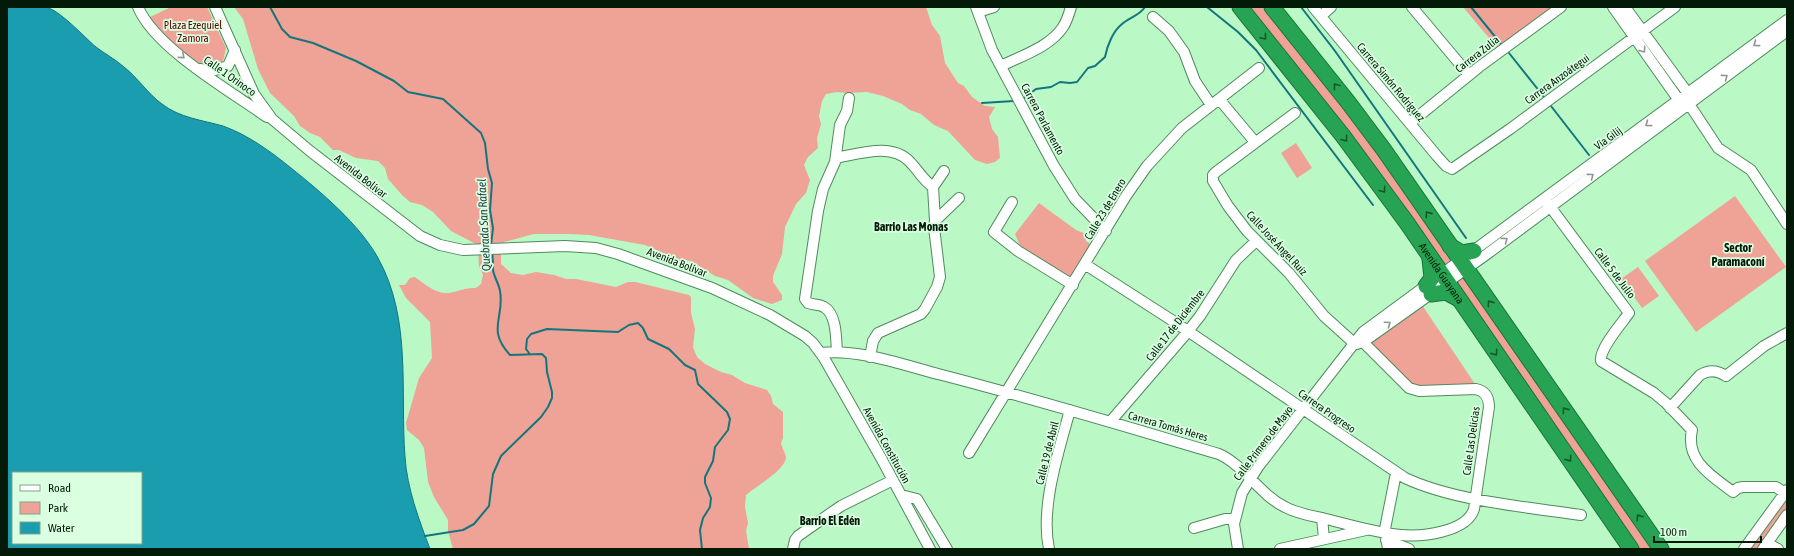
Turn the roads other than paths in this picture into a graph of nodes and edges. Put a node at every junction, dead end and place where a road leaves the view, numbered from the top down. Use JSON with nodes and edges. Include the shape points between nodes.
{"nodes":[{"id":1,"x":138,"y":7,"type":"edge"},
{"id":2,"x":215,"y":7,"type":"edge"},
{"id":3,"x":994,"y":7,"type":"edge"},
{"id":4,"x":1071,"y":7,"type":"edge"},
{"id":5,"x":1240,"y":7,"type":"edge"},
{"id":6,"x":1272,"y":7,"type":"edge"},
{"id":7,"x":1313,"y":7,"type":"edge"},
{"id":8,"x":1331,"y":7,"type":"edge"},
{"id":9,"x":1412,"y":7,"type":"edge"},
{"id":10,"x":1561,"y":7,"type":"edge"},
{"id":11,"x":1612,"y":7,"type":"edge"},
{"id":12,"x":1625,"y":7,"type":"edge"},
{"id":13,"x":1674,"y":7,"type":"edge"},
{"id":14,"x":977,"y":10,"type":"edge"},
{"id":15,"x":1321,"y":16,"type":"junction"},
{"id":16,"x":1153,"y":17,"type":"dead end"},
{"id":17,"x":1787,"y":20,"type":"edge"},
{"id":18,"x":1643,"y":31,"type":"junction"},
{"id":19,"x":1787,"y":31,"type":"edge"},
{"id":20,"x":1634,"y":38,"type":"junction"},
{"id":21,"x":235,"y":50,"type":"junction"},
{"id":22,"x":1001,"y":66,"type":"junction"},
{"id":23,"x":196,"y":68,"type":"junction"},
{"id":24,"x":1259,"y":68,"type":"dead end"},
{"id":25,"x":1469,"y":75,"type":"junction"},
{"id":26,"x":849,"y":98,"type":"dead end"},
{"id":27,"x":1220,"y":99,"type":"junction"},
{"id":28,"x":1687,"y":101,"type":"junction"},
{"id":29,"x":1211,"y":105,"type":"junction"},
{"id":30,"x":1295,"y":113,"type":"dead end"},
{"id":31,"x":1410,"y":123,"type":"junction"},
{"id":32,"x":280,"y":126,"type":"junction"},
{"id":33,"x":1255,"y":142,"type":"junction"},
{"id":34,"x":836,"y":158,"type":"junction"},
{"id":35,"x":1452,"y":169,"type":"joint"},
{"id":36,"x":944,"y":171,"type":"dead end"},
{"id":37,"x":933,"y":188,"type":"junction"},
{"id":38,"x":960,"y":198,"type":"dead end"},
{"id":39,"x":1012,"y":202,"type":"dead end"},
{"id":40,"x":1548,"y":203,"type":"junction"},
{"id":41,"x":935,"y":221,"type":"junction"},
{"id":42,"x":1787,"y":224,"type":"edge"},
{"id":43,"x":1106,"y":231,"type":"junction"},
{"id":44,"x":1256,"y":241,"type":"junction"},
{"id":45,"x":1429,"y":256,"type":"junction"},
{"id":46,"x":1086,"y":264,"type":"junction"},
{"id":47,"x":1470,"y":264,"type":"junction"},
{"id":48,"x":1444,"y":279,"type":"junction"},
{"id":49,"x":1073,"y":285,"type":"junction"},
{"id":50,"x":1429,"y":290,"type":"junction"},
{"id":51,"x":1457,"y":298,"type":"junction"},
{"id":52,"x":1188,"y":331,"type":"junction"},
{"id":53,"x":1787,"y":333,"type":"edge"},
{"id":54,"x":1359,"y":341,"type":"junction"},
{"id":55,"x":837,"y":352,"type":"junction"},
{"id":56,"x":821,"y":353,"type":"junction"},
{"id":57,"x":870,"y":357,"type":"junction"},
{"id":58,"x":1007,"y":392,"type":"junction"},
{"id":59,"x":1670,"y":408,"type":"junction"},
{"id":60,"x":1303,"y":409,"type":"junction"},
{"id":61,"x":1070,"y":410,"type":"junction"},
{"id":62,"x":1110,"y":422,"type":"junction"},
{"id":63,"x":969,"y":454,"type":"dead end"},
{"id":64,"x":1396,"y":473,"type":"junction"},
{"id":65,"x":1251,"y":478,"type":"junction"},
{"id":66,"x":893,"y":480,"type":"junction"},
{"id":67,"x":1786,"y":492,"type":"edge"},
{"id":68,"x":901,"y":495,"type":"junction"},
{"id":69,"x":1475,"y":498,"type":"junction"},
{"id":70,"x":1787,"y":515,"type":"edge"},
{"id":71,"x":1581,"y":516,"type":"dead end"},
{"id":72,"x":1322,"y":518,"type":"junction"},
{"id":73,"x":1234,"y":519,"type":"junction"},
{"id":74,"x":1194,"y":528,"type":"dead end"},
{"id":75,"x":1369,"y":530,"type":"junction"},
{"id":76,"x":1324,"y":540,"type":"junction"},
{"id":77,"x":1386,"y":540,"type":"edge"},
{"id":78,"x":1765,"y":546,"type":"edge"},
{"id":79,"x":793,"y":549,"type":"edge"},
{"id":80,"x":930,"y":549,"type":"edge"},
{"id":81,"x":946,"y":549,"type":"edge"},
{"id":82,"x":1049,"y":549,"type":"edge"},
{"id":83,"x":1238,"y":549,"type":"edge"},
{"id":84,"x":1280,"y":549,"type":"edge"},
{"id":85,"x":1409,"y":549,"type":"edge"},
{"id":86,"x":1631,"y":549,"type":"edge"},
{"id":87,"x":1661,"y":549,"type":"edge"},
{"id":88,"x":1744,"y":549,"type":"edge"},
{"id":89,"x":1778,"y":549,"type":"edge"}],
"edges":[{"from":1,"to":23,"type":"street","name":"Calle 1 Orinoco","one_way":true,"via":[[160,38]]},
{"from":2,"to":21,"type":"street"},
{"from":3,"to":14,"type":"street"},
{"from":4,"to":22,"type":"street","via":[[1064,25],[1053,37]]},
{"from":5,"to":45,"type":"highway","name":"Avenida Guayana","one_way":true,"via":[[1343,136]]},
{"from":47,"to":6,"type":"highway","one_way":true,"via":[[1462,253],[1450,246],[1348,102]]},
{"from":7,"to":15,"type":"street","name":"Carrera Simón Rodríguez"},
{"from":8,"to":15,"type":"street"},
{"from":9,"to":25,"type":"street"},
{"from":10,"to":25,"type":"street","name":"Carrera Zulia"},
{"from":11,"to":20,"type":"street"},
{"from":12,"to":18,"type":"street"},
{"from":13,"to":18,"type":"street","name":"Carrera Anzoátegui"},
{"from":14,"to":22,"type":"street","name":"Carrera Parlamento","via":[[988,41]]},
{"from":15,"to":31,"type":"street","name":"Carrera Simón Rodríguez"},
{"from":16,"to":29,"type":"street","via":[[1169,31],[1184,52],[1195,81]]},
{"from":17,"to":28,"type":"street","name":"Vía Gilij","one_way":true},
{"from":18,"to":20,"type":"street","name":"Carrera Anzoátegui"},
{"from":18,"to":28,"type":"street"},
{"from":28,"to":19,"type":"street","name":"Vía Gilij","one_way":true},
{"from":20,"to":28,"type":"street","one_way":true},
{"from":20,"to":35,"type":"street","name":"Carrera Anzoátegui"},
{"from":21,"to":23,"type":"street","via":[[228,66],[212,71]]},
{"from":21,"to":32,"type":"street","via":[[260,102]]},
{"from":22,"to":43,"type":"street","name":"Carrera Parlamento","via":[[1064,183],[1075,199]]},
{"from":23,"to":32,"type":"street","name":"Calle 1 Orinoco"},
{"from":24,"to":27,"type":"street","name":"Calle 23 de Enero"},
{"from":25,"to":31,"type":"street","name":"Carrera Zulia"},
{"from":26,"to":34,"type":"street","via":[[840,125]]},
{"from":27,"to":29,"type":"street","name":"Calle 23 de Enero"},
{"from":27,"to":33,"type":"street"},
{"from":28,"to":40,"type":"street","name":"Vía Gilij"},
{"from":28,"to":42,"type":"street","via":[[1718,148],[1751,170]]},
{"from":29,"to":43,"type":"street","name":"Calle 23 de Enero","via":[[1182,128],[1147,166]]},
{"from":30,"to":33,"type":"street","name":"Calle José Ángel Ruiz"},
{"from":31,"to":35,"type":"street","name":"Carrera Simón Rodríguez","via":[[1446,166]]},
{"from":32,"to":56,"type":"street","name":"Avenida Bolívar","via":[[420,236],[447,247],[463,250],[577,246],[618,254],[712,288],[770,315],[805,336]]},
{"from":33,"to":44,"type":"street","name":"Calle José Ángel Ruiz","via":[[1216,172],[1212,178],[1228,206]]},
{"from":34,"to":37,"type":"street","via":[[870,152],[898,153],[909,160]]},
{"from":34,"to":55,"type":"street","via":[[823,189],[818,211],[805,299],[808,303],[822,306],[829,313],[834,326]]},
{"from":36,"to":37,"type":"street"},
{"from":37,"to":41,"type":"street"},
{"from":38,"to":41,"type":"street"},
{"from":39,"to":49,"type":"street","via":[[994,232],[1018,251]]},
{"from":40,"to":47,"type":"street","name":"Vía Gilij"},
{"from":40,"to":59,"type":"street","name":"Calle 5 de Julio","via":[[1629,313],[1608,342],[1601,361],[1654,393]]},
{"from":41,"to":57,"type":"street","via":[[940,277],[937,287],[921,314],[878,333]]},
{"from":43,"to":46,"type":"street","name":"Calle 23 de Enero"},
{"from":44,"to":52,"type":"street","name":"Calle 17 de Diciembre","via":[[1236,260]]},
{"from":44,"to":54,"type":"street","name":"Calle José Ángel Ruiz","via":[[1289,272],[1324,316]]},
{"from":45,"to":48,"type":"highway","name":"Avenida Guayana"},
{"from":45,"to":50,"type":"highway","via":[[1432,272]]},
{"from":46,"to":49,"type":"street","name":"Calle 23 de Enero"},
{"from":46,"to":52,"type":"street","name":"Carrera Progreso"},
{"from":47,"to":48,"type":"street","name":"Vía Gilij"},
{"from":87,"to":47,"type":"highway","one_way":true},
{"from":48,"to":50,"type":"street","name":"Calle Primero de Mayo"},
{"from":48,"to":51,"type":"highway","name":"Avenida Guayana"},
{"from":49,"to":58,"type":"street","name":"Calle 23 de Enero"},
{"from":50,"to":51,"type":"highway","via":[[1446,292]]},
{"from":50,"to":54,"type":"street","name":"Calle Primero de Mayo"},
{"from":51,"to":86,"type":"highway","name":"Avenida Guayana","one_way":true},
{"from":52,"to":60,"type":"street","name":"Carrera Progreso"},
{"from":52,"to":62,"type":"street","name":"Calle 17 de Diciembre"},
{"from":53,"to":59,"type":"street","via":[[1764,346],[1726,376],[1717,371],[1700,375]]},
{"from":54,"to":60,"type":"street","name":"Calle Primero de Mayo"},
{"from":54,"to":69,"type":"street","name":"Calle Las Delicias","via":[[1409,388],[1419,391],[1476,388],[1486,394],[1489,401]]},
{"from":55,"to":56,"type":"street","name":"Carrera Tomás Heres"},
{"from":55,"to":57,"type":"street","name":"Carrera Tomás Heres"},
{"from":56,"to":66,"type":"street","name":"Avenida Constitución"},
{"from":57,"to":58,"type":"street","name":"Carrera Tomás Heres"},
{"from":58,"to":61,"type":"street","name":"Carrera Tomás Heres"},
{"from":58,"to":63,"type":"street","name":"Calle 23 de Enero"},
{"from":59,"to":67,"type":"street","name":"Calle 5 de Julio","via":[[1692,430],[1690,446],[1696,460],[1707,473],[1733,492],[1743,487],[1776,487]]},
{"from":60,"to":64,"type":"street","name":"Carrera Progreso"},
{"from":60,"to":65,"type":"street","name":"Calle Primero de Mayo"},
{"from":61,"to":62,"type":"street","name":"Carrera Tomás Heres"},
{"from":61,"to":82,"type":"street","name":"Calle 19 de Abril","via":[[1053,471],[1048,505]]},
{"from":62,"to":65,"type":"street","name":"Carrera Tomás Heres","via":[[1219,454]]},
{"from":64,"to":69,"type":"street","name":"Carrera Progreso","via":[[1420,485]]},
{"from":64,"to":77,"type":"street"},
{"from":65,"to":72,"type":"street","name":"Carrera Tomás Heres","via":[[1286,508]]},
{"from":65,"to":73,"type":"street","name":"Calle Primero de Mayo","via":[[1242,493]]},
{"from":66,"to":68,"type":"street","name":"Avenida Constitución"},
{"from":66,"to":79,"type":"street","via":[[828,513],[798,536]]},
{"from":67,"to":88,"type":"street"},
{"from":68,"to":80,"type":"street","name":"Avenida Constitución"},
{"from":68,"to":81,"type":"street","via":[[917,499]]},
{"from":69,"to":71,"type":"street","name":"Carrera Progreso"},
{"from":69,"to":77,"type":"street","name":"Carrera Tomás Heres","via":[[1472,515],[1455,527]]},
{"from":70,"to":78,"type":"street"},
{"from":72,"to":75,"type":"street","name":"Carrera Tomás Heres"},
{"from":72,"to":76,"type":"street"},
{"from":73,"to":74,"type":"street"},
{"from":73,"to":83,"type":"street","name":"Calle Primero de Mayo","via":[[1234,535]]},
{"from":75,"to":76,"type":"street"},
{"from":75,"to":77,"type":"street","name":"Carrera Tomás Heres"},
{"from":76,"to":84,"type":"street"},
{"from":77,"to":85,"type":"street"},
{"from":78,"to":89,"type":"street"}]}
